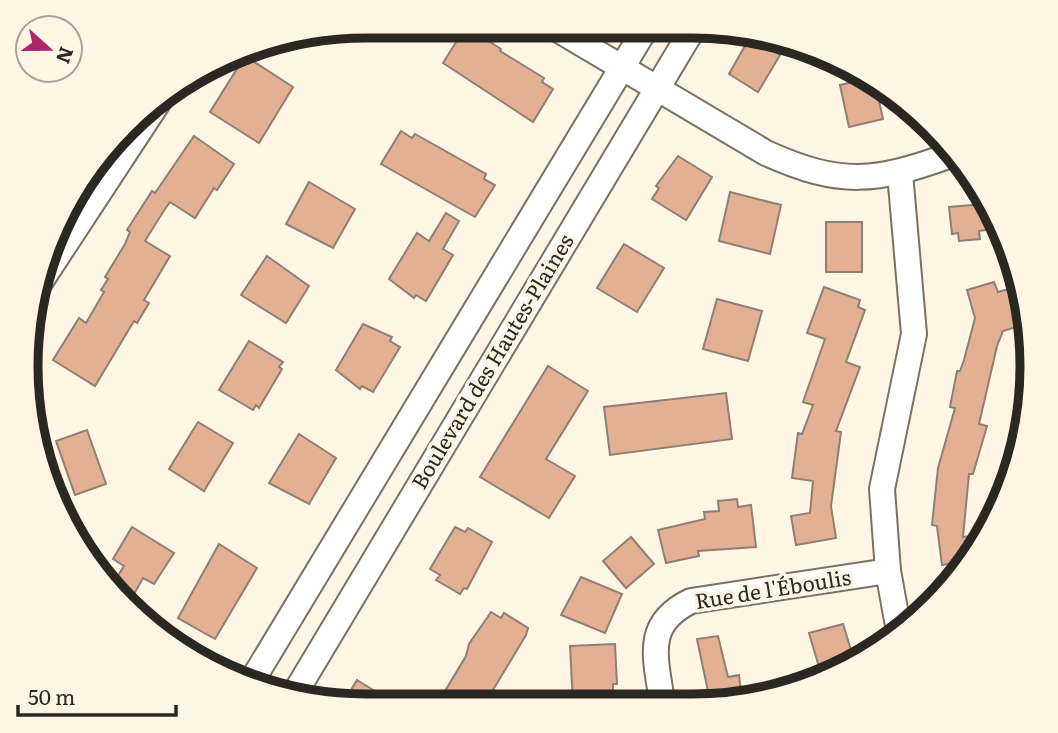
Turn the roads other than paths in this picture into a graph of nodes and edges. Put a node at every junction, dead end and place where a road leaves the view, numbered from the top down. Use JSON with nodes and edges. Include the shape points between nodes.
{"nodes":[{"id":1,"x":572,"y":38,"type":"edge"},
{"id":2,"x":640,"y":38,"type":"edge"},
{"id":3,"x":687,"y":38,"type":"edge"},
{"id":4,"x":621,"y":68,"type":"junction"},
{"id":5,"x":657,"y":88,"type":"junction"},
{"id":6,"x":944,"y":157,"type":"edge"},
{"id":7,"x":111,"y":161,"type":"edge"},
{"id":8,"x":900,"y":173,"type":"junction"},
{"id":9,"x":61,"y":246,"type":"edge"},
{"id":10,"x":888,"y":572,"type":"junction"},
{"id":11,"x":897,"y":622,"type":"edge"},
{"id":12,"x":255,"y":675,"type":"edge"},
{"id":13,"x":299,"y":687,"type":"edge"},
{"id":14,"x":661,"y":694,"type":"edge"}],
"edges":[{"from":1,"to":4,"type":"street"},
{"from":2,"to":4,"type":"street","name":"Boulevard des Hautes-Plaines"},
{"from":3,"to":5,"type":"street","name":"Boulevard des Hautes-Plaines"},
{"from":4,"to":5,"type":"street"},
{"from":4,"to":12,"type":"street","name":"Boulevard des Hautes-Plaines"},
{"from":5,"to":8,"type":"street","via":[[766,153],[800,168],[864,178]]},
{"from":5,"to":13,"type":"street","name":"Boulevard des Hautes-Plaines"},
{"from":6,"to":8,"type":"street"},
{"from":7,"to":9,"type":"street"},
{"from":8,"to":10,"type":"street","via":[[914,334],[882,489]]},
{"from":10,"to":11,"type":"street"},
{"from":10,"to":14,"type":"street","name":"Rue de l'Éboulis","via":[[691,601],[675,609],[656,636]]}]}
